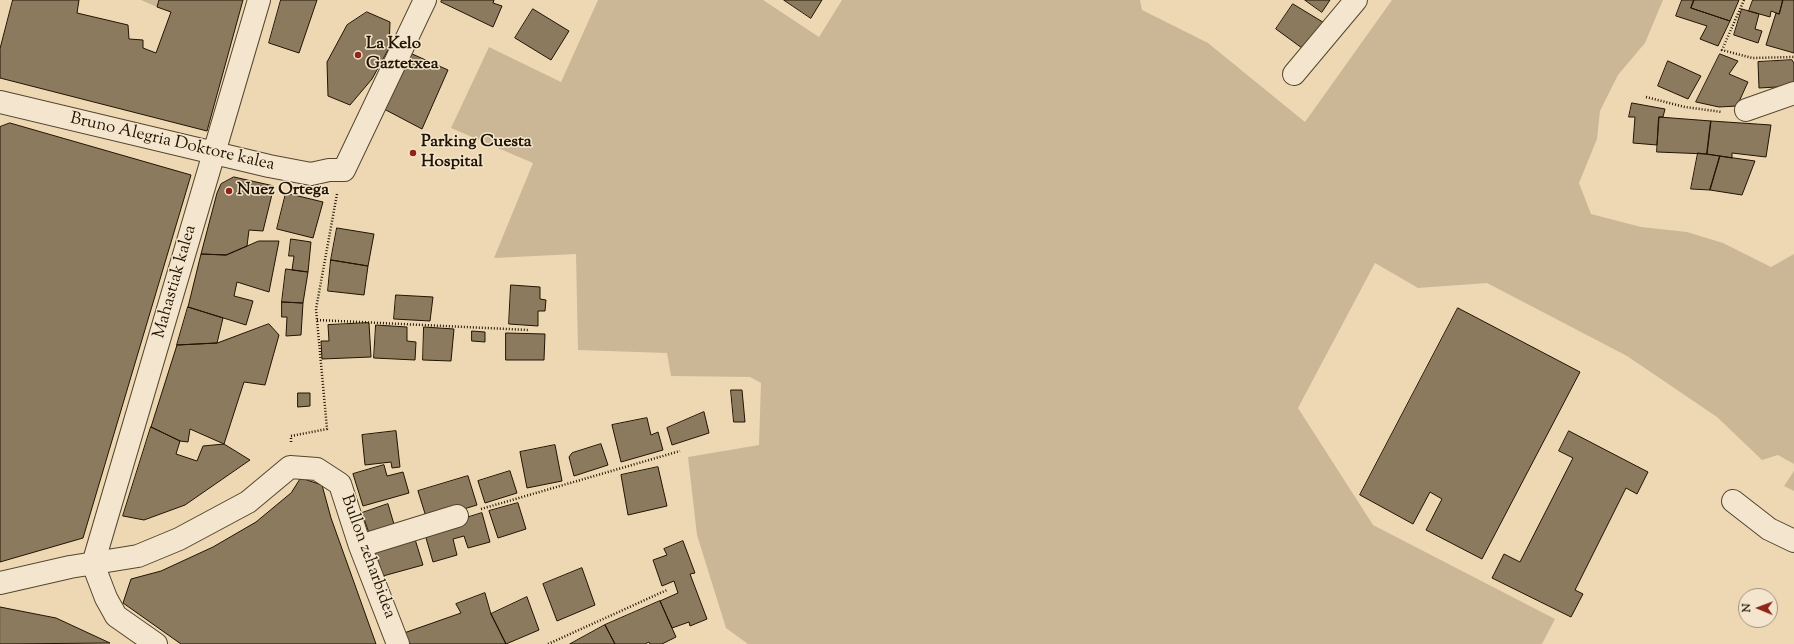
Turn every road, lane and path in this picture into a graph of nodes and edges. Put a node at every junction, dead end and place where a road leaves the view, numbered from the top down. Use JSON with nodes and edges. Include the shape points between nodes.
{"nodes":[{"id":1,"x":259,"y":0,"type":"edge"},
{"id":2,"x":425,"y":0,"type":"edge"},
{"id":3,"x":1356,"y":0,"type":"edge"},
{"id":4,"x":1744,"y":0,"type":"edge"},
{"id":5,"x":1794,"y":57,"type":"edge"},
{"id":6,"x":1294,"y":74,"type":"dead end"},
{"id":7,"x":1794,"y":93,"type":"edge"},
{"id":8,"x":1646,"y":97,"type":"dead end"},
{"id":9,"x":0,"y":102,"type":"edge"},
{"id":10,"x":1746,"y":110,"type":"joint"},
{"id":11,"x":214,"y":152,"type":"junction"},
{"id":12,"x":344,"y":170,"type":"junction"},
{"id":13,"x":317,"y":320,"type":"junction"},
{"id":14,"x":529,"y":330,"type":"dead end"},
{"id":15,"x":290,"y":436,"type":"dead end"},
{"id":16,"x":680,"y":451,"type":"dead end"},
{"id":17,"x":1733,"y":501,"type":"dead end"},
{"id":18,"x":457,"y":516,"type":"joint"},
{"id":19,"x":1794,"y":541,"type":"edge"},
{"id":20,"x":360,"y":546,"type":"junction"},
{"id":21,"x":93,"y":564,"type":"junction"},
{"id":22,"x":0,"y":583,"type":"edge"},
{"id":23,"x":667,"y":590,"type":"dead end"},
{"id":24,"x":156,"y":644,"type":"edge"},
{"id":25,"x":398,"y":644,"type":"edge"},
{"id":26,"x":548,"y":644,"type":"edge"}],
"edges":[{"from":1,"to":11,"type":"street","name":"Mahastiak kalea"},
{"from":2,"to":12,"type":"street"},
{"from":3,"to":6,"type":"street"},
{"from":4,"to":5,"type":"path","via":[[1722,50],[1752,58]]},
{"from":7,"to":10,"type":"street"},
{"from":8,"to":10,"type":"path","via":[[1685,107],[1731,113]]},
{"from":9,"to":11,"type":"street","name":"Bruno Alegria Doktore kalea"},
{"from":11,"to":12,"type":"street","name":"Bruno Alegria Doktore kalea","via":[[311,174]]},
{"from":11,"to":21,"type":"street","name":"Mahastiak kalea"},
{"from":12,"to":13,"type":"path","via":[[316,309]]},
{"from":13,"to":14,"type":"path"},
{"from":13,"to":15,"type":"path","via":[[327,429]]},
{"from":16,"to":18,"type":"path"},
{"from":17,"to":19,"type":"street","via":[[1769,529]]},
{"from":18,"to":20,"type":"street"},
{"from":20,"to":21,"type":"street","name":"Bullon zeharbidea","via":[[340,484],[317,469],[290,467],[248,502],[179,539],[138,556]]},
{"from":20,"to":25,"type":"street","name":"Bullon zeharbidea"},
{"from":21,"to":22,"type":"street","name":"Bullon zeharbidea","via":[[70,566]]},
{"from":21,"to":24,"type":"street","via":[[116,616]]},
{"from":23,"to":26,"type":"path"}]}
